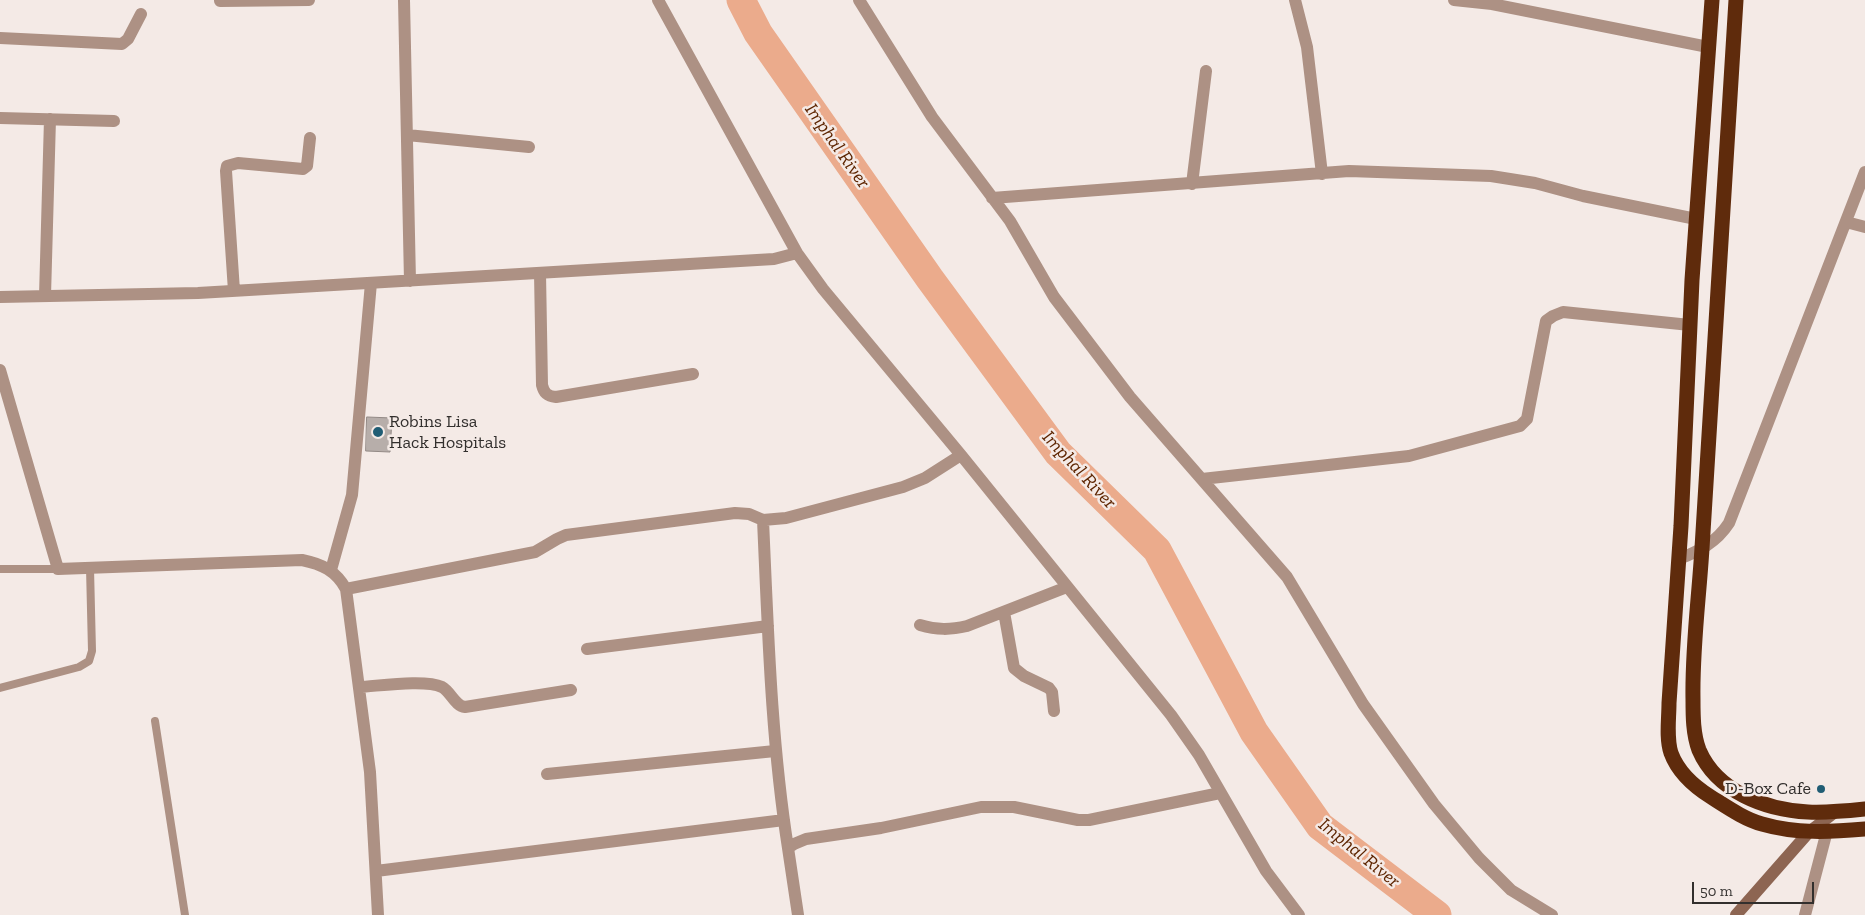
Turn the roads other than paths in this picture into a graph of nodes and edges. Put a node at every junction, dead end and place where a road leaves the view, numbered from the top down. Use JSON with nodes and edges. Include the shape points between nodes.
{"nodes":[{"id":1,"x":309,"y":0,"type":"edge"},
{"id":2,"x":404,"y":0,"type":"edge"},
{"id":3,"x":658,"y":0,"type":"edge"},
{"id":4,"x":859,"y":0,"type":"edge"},
{"id":5,"x":1295,"y":0,"type":"edge"},
{"id":6,"x":1454,"y":0,"type":"edge"},
{"id":7,"x":1712,"y":0,"type":"edge"},
{"id":8,"x":1736,"y":0,"type":"edge"},
{"id":9,"x":220,"y":1,"type":"dead end"},
{"id":10,"x":141,"y":14,"type":"dead end"},
{"id":11,"x":0,"y":38,"type":"edge"},
{"id":12,"x":1708,"y":47,"type":"junction"},
{"id":13,"x":1206,"y":71,"type":"dead end"},
{"id":14,"x":0,"y":118,"type":"edge"},
{"id":15,"x":50,"y":119,"type":"junction"},
{"id":16,"x":114,"y":121,"type":"dead end"},
{"id":17,"x":407,"y":135,"type":"junction"},
{"id":18,"x":310,"y":138,"type":"dead end"},
{"id":19,"x":529,"y":147,"type":"dead end"},
{"id":20,"x":1865,"y":172,"type":"edge"},
{"id":21,"x":1322,"y":174,"type":"junction"},
{"id":22,"x":1192,"y":184,"type":"junction"},
{"id":23,"x":992,"y":198,"type":"junction"},
{"id":24,"x":1696,"y":219,"type":"junction"},
{"id":25,"x":1846,"y":222,"type":"junction"},
{"id":26,"x":1865,"y":227,"type":"edge"},
{"id":27,"x":797,"y":254,"type":"junction"},
{"id":28,"x":540,"y":273,"type":"junction"},
{"id":29,"x":410,"y":280,"type":"junction"},
{"id":30,"x":371,"y":283,"type":"junction"},
{"id":31,"x":234,"y":291,"type":"junction"},
{"id":32,"x":45,"y":296,"type":"junction"},
{"id":33,"x":0,"y":297,"type":"edge"},
{"id":34,"x":1690,"y":325,"type":"junction"},
{"id":35,"x":0,"y":370,"type":"edge"},
{"id":36,"x":693,"y":374,"type":"dead end"},
{"id":37,"x":961,"y":455,"type":"junction"},
{"id":38,"x":1202,"y":479,"type":"junction"},
{"id":39,"x":762,"y":520,"type":"junction"},
{"id":40,"x":1702,"y":550,"type":"junction"},
{"id":41,"x":1679,"y":559,"type":"junction"},
{"id":42,"x":90,"y":568,"type":"junction"},
{"id":43,"x":0,"y":569,"type":"edge"},
{"id":44,"x":58,"y":569,"type":"junction"},
{"id":45,"x":331,"y":570,"type":"junction"},
{"id":46,"x":1067,"y":587,"type":"junction"},
{"id":47,"x":346,"y":589,"type":"junction"},
{"id":48,"x":1004,"y":612,"type":"junction"},
{"id":49,"x":920,"y":625,"type":"dead end"},
{"id":50,"x":768,"y":626,"type":"junction"},
{"id":51,"x":587,"y":649,"type":"dead end"},
{"id":52,"x":359,"y":687,"type":"junction"},
{"id":53,"x":0,"y":688,"type":"edge"},
{"id":54,"x":571,"y":690,"type":"dead end"},
{"id":55,"x":1054,"y":711,"type":"dead end"},
{"id":56,"x":155,"y":721,"type":"dead end"},
{"id":57,"x":775,"y":751,"type":"junction"},
{"id":58,"x":547,"y":774,"type":"dead end"},
{"id":59,"x":1220,"y":793,"type":"junction"},
{"id":60,"x":1865,"y":809,"type":"edge"},
{"id":61,"x":1835,"y":812,"type":"junction"},
{"id":62,"x":784,"y":820,"type":"junction"},
{"id":63,"x":1865,"y":828,"type":"edge"},
{"id":64,"x":1827,"y":831,"type":"junction"},
{"id":65,"x":1809,"y":832,"type":"junction"},
{"id":66,"x":788,"y":848,"type":"junction"},
{"id":67,"x":376,"y":871,"type":"junction"},
{"id":68,"x":185,"y":915,"type":"edge"},
{"id":69,"x":378,"y":915,"type":"edge"},
{"id":70,"x":798,"y":915,"type":"edge"},
{"id":71,"x":1299,"y":915,"type":"edge"},
{"id":72,"x":1552,"y":915,"type":"edge"},
{"id":73,"x":1736,"y":915,"type":"edge"},
{"id":74,"x":1805,"y":915,"type":"edge"}],
"edges":[{"from":1,"to":9,"type":"street"},
{"from":2,"to":17,"type":"street"},
{"from":3,"to":27,"type":"street"},
{"from":4,"to":23,"type":"street","via":[[932,117]]},
{"from":5,"to":21,"type":"street","via":[[1307,47]]},
{"from":6,"to":12,"type":"street","via":[[1492,4]]},
{"from":7,"to":12,"type":"highway"},
{"from":8,"to":40,"type":"highway"},
{"from":10,"to":11,"type":"street","via":[[122,44]]},
{"from":12,"to":24,"type":"highway"},
{"from":13,"to":22,"type":"street"},
{"from":14,"to":15,"type":"street"},
{"from":15,"to":16,"type":"street"},
{"from":15,"to":32,"type":"street"},
{"from":17,"to":19,"type":"street"},
{"from":17,"to":29,"type":"street"},
{"from":18,"to":31,"type":"street","via":[[307,166],[303,169],[238,163],[227,166]]},
{"from":20,"to":25,"type":"street"},
{"from":21,"to":22,"type":"street"},
{"from":21,"to":24,"type":"street","via":[[1491,176]]},
{"from":22,"to":23,"type":"street"},
{"from":23,"to":38,"type":"street","via":[[1010,221],[1054,297],[1130,397]]},
{"from":24,"to":34,"type":"highway"},
{"from":25,"to":26,"type":"street"},
{"from":25,"to":40,"type":"street","via":[[1729,523]]},
{"from":27,"to":28,"type":"street","via":[[774,259]]},
{"from":27,"to":37,"type":"street"},
{"from":28,"to":29,"type":"street"},
{"from":28,"to":36,"type":"street","via":[[542,385],[549,396]]},
{"from":29,"to":30,"type":"street"},
{"from":30,"to":31,"type":"street"},
{"from":30,"to":45,"type":"street","via":[[352,495]]},
{"from":31,"to":32,"type":"street"},
{"from":32,"to":33,"type":"street"},
{"from":34,"to":38,"type":"street","via":[[1563,312],[1546,321],[1527,418],[1520,426],[1409,456]]},
{"from":34,"to":41,"type":"highway"},
{"from":35,"to":44,"type":"street"},
{"from":37,"to":39,"type":"street","via":[[925,478],[903,487],[786,518]]},
{"from":37,"to":46,"type":"street"},
{"from":38,"to":72,"type":"street","via":[[1287,577],[1363,704],[1434,804],[1478,858],[1511,890]]},
{"from":39,"to":47,"type":"street","via":[[749,514],[735,513],[566,535],[535,552]]},
{"from":39,"to":50,"type":"street"},
{"from":40,"to":41,"type":"street"},
{"from":40,"to":61,"type":"highway","via":[[1692,678],[1693,723],[1699,750],[1712,772],[1729,789],[1780,808]]},
{"from":41,"to":65,"type":"highway","via":[[1668,732],[1677,766],[1704,793],[1743,816],[1768,826]]},
{"from":42,"to":44,"type":"street"},
{"from":42,"to":45,"type":"street","via":[[288,559],[318,563]]},
{"from":42,"to":53,"type":"lane","via":[[92,651],[89,660],[79,667]]},
{"from":43,"to":44,"type":"lane"},
{"from":45,"to":47,"type":"street"},
{"from":46,"to":48,"type":"street"},
{"from":46,"to":59,"type":"street","via":[[1171,715]]},
{"from":47,"to":52,"type":"street"},
{"from":48,"to":49,"type":"street","via":[[952,630]]},
{"from":48,"to":55,"type":"street","via":[[1014,668],[1049,688]]},
{"from":50,"to":51,"type":"street"},
{"from":50,"to":57,"type":"street"},
{"from":52,"to":54,"type":"street","via":[[429,684],[441,687],[460,707]]},
{"from":52,"to":67,"type":"street","via":[[370,772]]},
{"from":56,"to":68,"type":"lane"},
{"from":57,"to":58,"type":"street"},
{"from":57,"to":62,"type":"street"},
{"from":59,"to":66,"type":"street","via":[[1089,820],[1014,807],[981,807],[881,828],[806,839]]},
{"from":59,"to":71,"type":"street","via":[[1266,872]]},
{"from":60,"to":61,"type":"highway"},
{"from":61,"to":65,"type":"street"},
{"from":62,"to":66,"type":"street"},
{"from":62,"to":67,"type":"street"},
{"from":63,"to":64,"type":"highway"},
{"from":64,"to":65,"type":"highway"},
{"from":64,"to":74,"type":"street"},
{"from":65,"to":73,"type":"street"},
{"from":66,"to":70,"type":"street"},
{"from":67,"to":69,"type":"street"}]}
